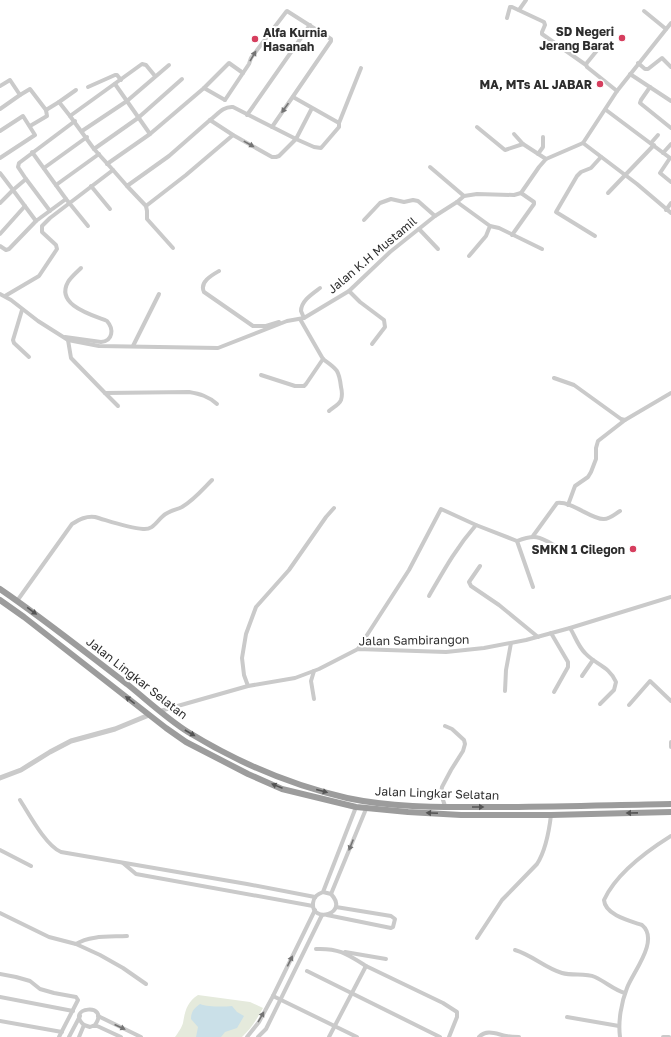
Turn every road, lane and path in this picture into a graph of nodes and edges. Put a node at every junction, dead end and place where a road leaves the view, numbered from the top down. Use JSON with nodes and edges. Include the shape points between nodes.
{"nodes":[{"id":1,"x":526,"y":0,"type":"edge"},
{"id":2,"x":520,"y":10,"type":"junction"},
{"id":3,"x":644,"y":11,"type":"dead end"},
{"id":4,"x":507,"y":18,"type":"dead end"},
{"id":5,"x":671,"y":23,"type":"edge"},
{"id":6,"x":310,"y":25,"type":"junction"},
{"id":7,"x":666,"y":29,"type":"junction"},
{"id":8,"x":599,"y":48,"type":"dead end"},
{"id":9,"x":638,"y":63,"type":"junction"},
{"id":10,"x":169,"y":65,"type":"dead end"},
{"id":11,"x":586,"y":65,"type":"junction"},
{"id":12,"x":671,"y":67,"type":"edge"},
{"id":13,"x":361,"y":68,"type":"dead end"},
{"id":14,"x":243,"y":73,"type":"junction"},
{"id":15,"x":630,"y":74,"type":"junction"},
{"id":16,"x":155,"y":76,"type":"junction"},
{"id":17,"x":182,"y":79,"type":"dead end"},
{"id":18,"x":121,"y":80,"type":"junction"},
{"id":19,"x":115,"y":84,"type":"junction"},
{"id":20,"x":0,"y":86,"type":"edge"},
{"id":21,"x":88,"y":87,"type":"dead end"},
{"id":22,"x":650,"y":87,"type":"junction"},
{"id":23,"x":204,"y":88,"type":"junction"},
{"id":24,"x":76,"y":90,"type":"dead end"},
{"id":25,"x":617,"y":91,"type":"junction"},
{"id":26,"x":20,"y":95,"type":"junction"},
{"id":27,"x":293,"y":97,"type":"junction"},
{"id":28,"x":224,"y":100,"type":"junction"},
{"id":29,"x":127,"y":101,"type":"junction"},
{"id":30,"x":671,"y":101,"type":"edge"},
{"id":31,"x":58,"y":102,"type":"junction"},
{"id":32,"x":228,"y":107,"type":"junction"},
{"id":33,"x":312,"y":108,"type":"junction"},
{"id":34,"x":0,"y":109,"type":"edge"},
{"id":35,"x":46,"y":110,"type":"junction"},
{"id":36,"x":606,"y":110,"type":"junction"},
{"id":37,"x":247,"y":115,"type":"junction"},
{"id":38,"x":70,"y":116,"type":"junction"},
{"id":39,"x":138,"y":118,"type":"junction"},
{"id":40,"x":210,"y":120,"type":"junction"},
{"id":41,"x":75,"y":121,"type":"junction"},
{"id":42,"x":339,"y":123,"type":"junction"},
{"id":43,"x":30,"y":126,"type":"junction"},
{"id":44,"x":272,"y":127,"type":"junction"},
{"id":45,"x":476,"y":127,"type":"dead end"},
{"id":46,"x":671,"y":128,"type":"edge"},
{"id":47,"x":0,"y":131,"type":"edge"},
{"id":48,"x":82,"y":131,"type":"junction"},
{"id":49,"x":150,"y":134,"type":"junction"},
{"id":50,"x":514,"y":134,"type":"dead end"},
{"id":51,"x":233,"y":135,"type":"junction"},
{"id":52,"x":658,"y":135,"type":"dead end"},
{"id":53,"x":86,"y":137,"type":"junction"},
{"id":54,"x":543,"y":137,"type":"dead end"},
{"id":55,"x":296,"y":139,"type":"junction"},
{"id":56,"x":583,"y":143,"type":"junction"},
{"id":57,"x":523,"y":144,"type":"junction"},
{"id":58,"x":652,"y":144,"type":"junction"},
{"id":59,"x":671,"y":144,"type":"edge"},
{"id":60,"x":94,"y":149,"type":"junction"},
{"id":61,"x":32,"y":152,"type":"junction"},
{"id":62,"x":663,"y":153,"type":"junction"},
{"id":63,"x":99,"y":154,"type":"junction"},
{"id":64,"x":538,"y":154,"type":"junction"},
{"id":65,"x":601,"y":157,"type":"junction"},
{"id":66,"x":0,"y":158,"type":"edge"},
{"id":67,"x":546,"y":159,"type":"junction"},
{"id":68,"x":107,"y":164,"type":"junction"},
{"id":69,"x":430,"y":167,"type":"dead end"},
{"id":70,"x":44,"y":168,"type":"junction"},
{"id":71,"x":113,"y":170,"type":"junction"},
{"id":72,"x":0,"y":173,"type":"edge"},
{"id":73,"x":624,"y":175,"type":"junction"},
{"id":74,"x":26,"y":179,"type":"junction"},
{"id":75,"x":671,"y":182,"type":"edge"},
{"id":76,"x":56,"y":185,"type":"junction"},
{"id":77,"x":91,"y":186,"type":"junction"},
{"id":78,"x":127,"y":186,"type":"junction"},
{"id":79,"x":13,"y":190,"type":"junction"},
{"id":80,"x":521,"y":193,"type":"junction"},
{"id":81,"x":608,"y":193,"type":"dead end"},
{"id":82,"x":464,"y":196,"type":"junction"},
{"id":83,"x":68,"y":201,"type":"junction"},
{"id":84,"x":457,"y":202,"type":"junction"},
{"id":85,"x":671,"y":203,"type":"edge"},
{"id":86,"x":0,"y":204,"type":"edge"},
{"id":87,"x":25,"y":206,"type":"junction"},
{"id":88,"x":146,"y":206,"type":"junction"},
{"id":89,"x":110,"y":208,"type":"dead end"},
{"id":90,"x":666,"y":210,"type":"junction"},
{"id":91,"x":50,"y":211,"type":"junction"},
{"id":92,"x":671,"y":213,"type":"edge"},
{"id":93,"x":435,"y":216,"type":"junction"},
{"id":94,"x":364,"y":220,"type":"dead end"},
{"id":95,"x":36,"y":221,"type":"junction"},
{"id":96,"x":88,"y":226,"type":"dead end"},
{"id":97,"x":490,"y":226,"type":"junction"},
{"id":98,"x":419,"y":229,"type":"junction"},
{"id":99,"x":0,"y":234,"type":"edge"},
{"id":100,"x":512,"y":235,"type":"junction"},
{"id":101,"x":595,"y":236,"type":"dead end"},
{"id":102,"x":0,"y":246,"type":"edge"},
{"id":103,"x":173,"y":248,"type":"dead end"},
{"id":104,"x":438,"y":249,"type":"dead end"},
{"id":105,"x":542,"y":249,"type":"dead end"},
{"id":106,"x":469,"y":256,"type":"dead end"},
{"id":107,"x":81,"y":268,"type":"dead end"},
{"id":108,"x":220,"y":271,"type":"dead end"},
{"id":109,"x":320,"y":288,"type":"dead end"},
{"id":110,"x":349,"y":291,"type":"junction"},
{"id":111,"x":0,"y":294,"type":"edge"},
{"id":112,"x":159,"y":294,"type":"dead end"},
{"id":113,"x":5,"y":296,"type":"junction"},
{"id":114,"x":22,"y":310,"type":"junction"},
{"id":115,"x":302,"y":319,"type":"junction"},
{"id":116,"x":292,"y":320,"type":"junction"},
{"id":117,"x":62,"y":336,"type":"junction"},
{"id":118,"x":68,"y":340,"type":"junction"},
{"id":119,"x":372,"y":344,"type":"dead end"},
{"id":120,"x":133,"y":346,"type":"junction"},
{"id":121,"x":29,"y":357,"type":"dead end"},
{"id":122,"x":323,"y":359,"type":"junction"},
{"id":123,"x":261,"y":375,"type":"dead end"},
{"id":124,"x":554,"y":378,"type":"dead end"},
{"id":125,"x":105,"y":393,"type":"junction"},
{"id":126,"x":671,"y":393,"type":"edge"},
{"id":127,"x":217,"y":404,"type":"dead end"},
{"id":128,"x":118,"y":406,"type":"dead end"},
{"id":129,"x":329,"y":412,"type":"dead end"},
{"id":130,"x":625,"y":420,"type":"junction"},
{"id":131,"x":212,"y":480,"type":"dead end"},
{"id":132,"x":568,"y":505,"type":"junction"},
{"id":133,"x":334,"y":508,"type":"dead end"},
{"id":134,"x":620,"y":511,"type":"dead end"},
{"id":135,"x":476,"y":525,"type":"junction"},
{"id":136,"x":532,"y":536,"type":"junction"},
{"id":137,"x":517,"y":541,"type":"junction"},
{"id":138,"x":560,"y":548,"type":"dead end"},
{"id":139,"x":480,"y":566,"type":"dead end"},
{"id":140,"x":533,"y":587,"type":"dead end"},
{"id":141,"x":0,"y":589,"type":"edge"},
{"id":142,"x":429,"y":596,"type":"dead end"},
{"id":143,"x":671,"y":597,"type":"edge"},
{"id":144,"x":0,"y":600,"type":"edge"},
{"id":145,"x":17,"y":600,"type":"junction"},
{"id":146,"x":570,"y":628,"type":"junction"},
{"id":147,"x":551,"y":633,"type":"junction"},
{"id":148,"x":538,"y":637,"type":"junction"},
{"id":149,"x":512,"y":643,"type":"junction"},
{"id":150,"x":358,"y":649,"type":"junction"},
{"id":151,"x":593,"y":660,"type":"junction"},
{"id":152,"x":314,"y":671,"type":"junction"},
{"id":153,"x":111,"y":672,"type":"junction"},
{"id":154,"x":582,"y":676,"type":"dead end"},
{"id":155,"x":104,"y":680,"type":"junction"},
{"id":156,"x":248,"y":686,"type":"junction"},
{"id":157,"x":505,"y":691,"type":"dead end"},
{"id":158,"x":554,"y":692,"type":"dead end"},
{"id":159,"x":314,"y":699,"type":"dead end"},
{"id":160,"x":671,"y":701,"type":"edge"},
{"id":161,"x":600,"y":704,"type":"dead end"},
{"id":162,"x":629,"y":704,"type":"dead end"},
{"id":163,"x":160,"y":712,"type":"junction"},
{"id":164,"x":149,"y":715,"type":"junction"},
{"id":165,"x":444,"y":726,"type":"dead end"},
{"id":166,"x":671,"y":742,"type":"edge"},
{"id":167,"x":671,"y":747,"type":"edge"},
{"id":168,"x":0,"y":778,"type":"edge"},
{"id":169,"x":303,"y":786,"type":"junction"},
{"id":170,"x":301,"y":794,"type":"junction"},
{"id":171,"x":20,"y":800,"type":"dead end"},
{"id":172,"x":671,"y":804,"type":"edge"},
{"id":173,"x":445,"y":806,"type":"junction"},
{"id":174,"x":356,"y":807,"type":"junction"},
{"id":175,"x":462,"y":807,"type":"junction"},
{"id":176,"x":366,"y":809,"type":"junction"},
{"id":177,"x":671,"y":812,"type":"edge"},
{"id":178,"x":461,"y":815,"type":"junction"},
{"id":179,"x":551,"y":815,"type":"junction"},
{"id":180,"x":349,"y":826,"type":"junction"},
{"id":181,"x":358,"y":829,"type":"junction"},
{"id":182,"x":671,"y":836,"type":"edge"},
{"id":183,"x":0,"y":850,"type":"edge"},
{"id":184,"x":122,"y":862,"type":"junction"},
{"id":185,"x":31,"y":866,"type":"dead end"},
{"id":186,"x":323,"y":892,"type":"junction"},
{"id":187,"x":331,"y":894,"type":"junction"},
{"id":188,"x":315,"y":897,"type":"junction"},
{"id":189,"x":336,"y":907,"type":"junction"},
{"id":190,"x":314,"y":908,"type":"junction"},
{"id":191,"x":0,"y":913,"type":"edge"},
{"id":192,"x":322,"y":915,"type":"junction"},
{"id":193,"x":327,"y":915,"type":"junction"},
{"id":194,"x":127,"y":936,"type":"dead end"},
{"id":195,"x":477,"y":938,"type":"dead end"},
{"id":196,"x":76,"y":944,"type":"junction"},
{"id":197,"x":316,"y":949,"type":"dead end"},
{"id":198,"x":515,"y":950,"type":"dead end"},
{"id":199,"x":342,"y":952,"type":"junction"},
{"id":200,"x":386,"y":959,"type":"dead end"},
{"id":201,"x":366,"y":966,"type":"junction"},
{"id":202,"x":307,"y":971,"type":"dead end"},
{"id":203,"x":0,"y":974,"type":"edge"},
{"id":204,"x":146,"y":984,"type":"dead end"},
{"id":205,"x":352,"y":993,"type":"junction"},
{"id":206,"x":625,"y":993,"type":"junction"},
{"id":207,"x":273,"y":996,"type":"junction"},
{"id":208,"x":0,"y":997,"type":"edge"},
{"id":209,"x":281,"y":999,"type":"junction"},
{"id":210,"x":73,"y":1011,"type":"junction"},
{"id":211,"x":80,"y":1016,"type":"junction"},
{"id":212,"x":98,"y":1016,"type":"junction"},
{"id":213,"x":567,"y":1017,"type":"dead end"},
{"id":214,"x":0,"y":1021,"type":"edge"},
{"id":215,"x":95,"y":1025,"type":"junction"},
{"id":216,"x":84,"y":1026,"type":"junction"},
{"id":217,"x":620,"y":1026,"type":"junction"},
{"id":218,"x":335,"y":1027,"type":"junction"},
{"id":219,"x":62,"y":1032,"type":"junction"},
{"id":220,"x":59,"y":1037,"type":"edge"},
{"id":221,"x":69,"y":1037,"type":"edge"},
{"id":222,"x":79,"y":1037,"type":"edge"},
{"id":223,"x":122,"y":1037,"type":"edge"},
{"id":224,"x":142,"y":1037,"type":"edge"},
{"id":225,"x":247,"y":1037,"type":"edge"},
{"id":226,"x":258,"y":1037,"type":"edge"},
{"id":227,"x":330,"y":1037,"type":"edge"},
{"id":228,"x":357,"y":1037,"type":"edge"},
{"id":229,"x":440,"y":1037,"type":"edge"},
{"id":230,"x":449,"y":1037,"type":"edge"},
{"id":231,"x":479,"y":1037,"type":"edge"},
{"id":232,"x":519,"y":1037,"type":"edge"},
{"id":233,"x":620,"y":1037,"type":"edge"},
{"id":234,"x":663,"y":1037,"type":"edge"},
{"id":235,"x":669,"y":1037,"type":"edge"}],
"edges":[{"from":1,"to":2,"type":"street"},
{"from":2,"to":4,"type":"street","via":[[510,7]]},
{"from":2,"to":11,"type":"street","via":[[544,22],[542,34]]},
{"from":3,"to":7,"type":"street"},
{"from":5,"to":7,"type":"street"},
{"from":14,"to":6,"type":"street","one_way":true,"via":[[286,11]]},
{"from":6,"to":27,"type":"street","via":[[330,37],[331,42]]},
{"from":6,"to":37,"type":"street"},
{"from":7,"to":9,"type":"street"},
{"from":8,"to":11,"type":"street"},
{"from":9,"to":12,"type":"street","via":[[648,69],[662,58]]},
{"from":9,"to":15,"type":"street"},
{"from":10,"to":16,"type":"street"},
{"from":11,"to":25,"type":"street"},
{"from":13,"to":42,"type":"street"},
{"from":14,"to":23,"type":"street","via":[[229,63]]},
{"from":14,"to":28,"type":"street"},
{"from":15,"to":22,"type":"street"},
{"from":15,"to":25,"type":"street"},
{"from":16,"to":18,"type":"street","via":[[144,64]]},
{"from":16,"to":29,"type":"street"},
{"from":17,"to":39,"type":"street"},
{"from":18,"to":19,"type":"street"},
{"from":18,"to":21,"type":"street","via":[[115,75]]},
{"from":19,"to":29,"type":"street"},
{"from":19,"to":38,"type":"street"},
{"from":20,"to":26,"type":"street","via":[[10,80]]},
{"from":22,"to":30,"type":"street"},
{"from":22,"to":46,"type":"street","via":[[640,103]]},
{"from":23,"to":28,"type":"street"},
{"from":23,"to":49,"type":"street"},
{"from":24,"to":31,"type":"street"},
{"from":25,"to":36,"type":"street"},
{"from":26,"to":34,"type":"street"},
{"from":26,"to":35,"type":"street","via":[[30,88]]},
{"from":27,"to":33,"type":"street"},
{"from":27,"to":44,"type":"street","one_way":true},
{"from":28,"to":32,"type":"street"},
{"from":29,"to":39,"type":"street"},
{"from":29,"to":48,"type":"street"},
{"from":31,"to":35,"type":"street"},
{"from":31,"to":38,"type":"street"},
{"from":32,"to":37,"type":"street"},
{"from":32,"to":40,"type":"street"},
{"from":33,"to":42,"type":"street"},
{"from":33,"to":55,"type":"street"},
{"from":35,"to":43,"type":"street","via":[[47,116]]},
{"from":36,"to":56,"type":"street"},
{"from":36,"to":58,"type":"street"},
{"from":37,"to":44,"type":"street"},
{"from":38,"to":41,"type":"street"},
{"from":39,"to":49,"type":"street"},
{"from":39,"to":60,"type":"street"},
{"from":40,"to":51,"type":"street"},
{"from":40,"to":78,"type":"street","via":[[169,156]]},
{"from":41,"to":48,"type":"street"},
{"from":41,"to":61,"type":"street"},
{"from":42,"to":55,"type":"street","via":[[339,127],[321,148],[314,148]]},
{"from":43,"to":47,"type":"street","via":[[23,116]]},
{"from":43,"to":66,"type":"street","via":[[35,135]]},
{"from":44,"to":55,"type":"street"},
{"from":45,"to":57,"type":"street","via":[[505,150]]},
{"from":48,"to":53,"type":"street"},
{"from":49,"to":68,"type":"street"},
{"from":50,"to":57,"type":"street"},
{"from":51,"to":55,"type":"street","one_way":true,"via":[[272,157],[276,157]]},
{"from":51,"to":88,"type":"street"},
{"from":52,"to":58,"type":"street"},
{"from":53,"to":60,"type":"street"},
{"from":53,"to":70,"type":"street"},
{"from":54,"to":64,"type":"street","via":[[543,147]]},
{"from":56,"to":65,"type":"street"},
{"from":56,"to":67,"type":"street"},
{"from":57,"to":64,"type":"street"},
{"from":58,"to":62,"type":"street"},
{"from":58,"to":73,"type":"street"},
{"from":59,"to":62,"type":"street"},
{"from":60,"to":63,"type":"street"},
{"from":61,"to":70,"type":"street"},
{"from":61,"to":74,"type":"street","via":[[18,165]]},
{"from":62,"to":75,"type":"street","via":[[670,159],[660,173]]},
{"from":63,"to":68,"type":"street"},
{"from":63,"to":76,"type":"street"},
{"from":64,"to":67,"type":"street"},
{"from":65,"to":73,"type":"street"},
{"from":65,"to":101,"type":"street","via":[[591,168],[577,176],[556,212]]},
{"from":67,"to":80,"type":"street"},
{"from":68,"to":71,"type":"street"},
{"from":69,"to":82,"type":"street"},
{"from":70,"to":76,"type":"street"},
{"from":71,"to":77,"type":"street"},
{"from":71,"to":78,"type":"street"},
{"from":72,"to":79,"type":"street"},
{"from":73,"to":81,"type":"street"},
{"from":73,"to":90,"type":"street"},
{"from":74,"to":79,"type":"street"},
{"from":74,"to":91,"type":"street"},
{"from":76,"to":83,"type":"street"},
{"from":77,"to":83,"type":"street"},
{"from":77,"to":89,"type":"street"},
{"from":78,"to":88,"type":"street"},
{"from":79,"to":86,"type":"street"},
{"from":79,"to":87,"type":"street"},
{"from":80,"to":82,"type":"street"},
{"from":80,"to":100,"type":"street","via":[[534,204]]},
{"from":82,"to":84,"type":"street","name":"Jalan K.H Mustamil"},
{"from":83,"to":91,"type":"street"},
{"from":83,"to":96,"type":"street"},
{"from":83,"to":113,"type":"street","via":[[42,226],[42,234],[56,245],[57,249],[44,270],[33,280]]},
{"from":84,"to":93,"type":"street","name":"Jalan K.H Mustamil"},
{"from":84,"to":97,"type":"street"},
{"from":85,"to":90,"type":"street"},
{"from":87,"to":95,"type":"street"},
{"from":87,"to":99,"type":"street"},
{"from":88,"to":103,"type":"street","via":[[147,219]]},
{"from":90,"to":92,"type":"street"},
{"from":91,"to":95,"type":"street"},
{"from":93,"to":94,"type":"street","via":[[418,201],[404,202],[391,199],[375,206]]},
{"from":93,"to":98,"type":"street","name":"Jalan K.H Mustamil"},
{"from":95,"to":102,"type":"street","via":[[9,249]]},
{"from":97,"to":100,"type":"street"},
{"from":97,"to":106,"type":"street","via":[[486,236]]},
{"from":98,"to":104,"type":"street"},
{"from":98,"to":110,"type":"street","name":"Jalan K.H Mustamil","via":[[390,252]]},
{"from":100,"to":105,"type":"street"},
{"from":107,"to":117,"type":"street","via":[[68,282],[66,296],[77,309],[106,321],[110,325],[110,338],[101,342]]},
{"from":108,"to":116,"type":"street","via":[[203,283],[202,289],[249,324],[266,326],[286,319]]},
{"from":109,"to":115,"type":"street","via":[[302,304]]},
{"from":110,"to":115,"type":"street","name":"Jalan K.H Mustamil"},
{"from":110,"to":119,"type":"street","via":[[384,320],[385,328]]},
{"from":111,"to":113,"type":"street","name":"Jalan K.H Mustamil"},
{"from":112,"to":120,"type":"street"},
{"from":113,"to":114,"type":"street","name":"Jalan K.H Mustamil"},
{"from":114,"to":117,"type":"street","name":"Jalan K.H Mustamil"},
{"from":114,"to":121,"type":"street","via":[[13,340]]},
{"from":115,"to":116,"type":"street","name":"Jalan K.H Mustamil"},
{"from":115,"to":122,"type":"street"},
{"from":116,"to":120,"type":"street","name":"Jalan K.H Mustamil","via":[[212,349]]},
{"from":117,"to":118,"type":"street","name":"Jalan K.H Mustamil"},
{"from":118,"to":120,"type":"street","name":"Jalan K.H Mustamil","via":[[99,346]]},
{"from":118,"to":125,"type":"street","via":[[71,358]]},
{"from":122,"to":123,"type":"street","via":[[304,386],[295,386]]},
{"from":122,"to":129,"type":"street","via":[[340,375],[342,391],[340,402]]},
{"from":124,"to":130,"type":"street","via":[[574,385]]},
{"from":125,"to":127,"type":"street","via":[[189,392],[203,395]]},
{"from":125,"to":128,"type":"street"},
{"from":126,"to":130,"type":"street"},
{"from":130,"to":132,"type":"street","via":[[598,441],[596,459],[591,472],[575,486]]},
{"from":131,"to":145,"type":"street","via":[[191,501],[163,516],[149,528],[143,529],[88,516],[77,520]]},
{"from":132,"to":134,"type":"street","via":[[600,519]]},
{"from":132,"to":136,"type":"street","via":[[555,504]]},
{"from":133,"to":156,"type":"street","via":[[288,570],[256,607],[246,634],[242,658]]},
{"from":135,"to":137,"type":"street"},
{"from":135,"to":142,"type":"street","via":[[449,560]]},
{"from":135,"to":150,"type":"street","via":[[440,509],[409,570]]},
{"from":136,"to":137,"type":"street"},
{"from":136,"to":138,"type":"street"},
{"from":137,"to":140,"type":"street"},
{"from":139,"to":148,"type":"street","via":[[469,582],[470,586]]},
{"from":141,"to":145,"type":"highway","name":"Jalan Lingkar Selatan"},
{"from":143,"to":146,"type":"street","name":"Jalan Sambirangon"},
{"from":144,"to":155,"type":"highway","name":"Jalan Lingkar Selatan"},
{"from":145,"to":153,"type":"highway","name":"Jalan Lingkar Selatan","one_way":true},
{"from":146,"to":147,"type":"street","name":"Jalan Sambirangon"},
{"from":146,"to":151,"type":"street","via":[[581,649]]},
{"from":147,"to":148,"type":"street","name":"Jalan Sambirangon"},
{"from":147,"to":158,"type":"street","via":[[568,662],[568,667]]},
{"from":148,"to":149,"type":"street","name":"Jalan Sambirangon"},
{"from":149,"to":150,"type":"street","name":"Jalan Sambirangon","via":[[446,652]]},
{"from":149,"to":157,"type":"street","via":[[506,670]]},
{"from":150,"to":152,"type":"street","name":"Jalan Sambirangon"},
{"from":151,"to":154,"type":"street"},
{"from":151,"to":161,"type":"street","via":[[609,670],[616,682],[614,690]]},
{"from":152,"to":156,"type":"street","name":"Jalan Sambirangon","via":[[294,678]]},
{"from":152,"to":159,"type":"street","via":[[311,681]]},
{"from":153,"to":155,"type":"highway"},
{"from":153,"to":163,"type":"highway","name":"Jalan Lingkar Selatan"},
{"from":164,"to":155,"type":"highway","name":"Jalan Lingkar Selatan","one_way":true},
{"from":156,"to":163,"type":"street","name":"Jalan Sambirangon"},
{"from":160,"to":162,"type":"street","via":[[650,681]]},
{"from":163,"to":169,"type":"highway","name":"Jalan Lingkar Selatan","one_way":true,"via":[[186,731],[222,751],[257,769]]},
{"from":164,"to":168,"type":"street","via":[[115,729],[71,741],[21,770]]},
{"from":170,"to":164,"type":"highway","name":"Jalan Lingkar Selatan","one_way":true,"via":[[248,774],[186,742]]},
{"from":165,"to":173,"type":"street","via":[[452,729],[465,744],[442,787],[441,794]]},
{"from":166,"to":167,"type":"street"},
{"from":169,"to":170,"type":"highway"},
{"from":169,"to":173,"type":"highway","name":"Jalan Lingkar Selatan","one_way":true,"via":[[368,801]]},
{"from":170,"to":174,"type":"highway","name":"Jalan Lingkar Selatan"},
{"from":171,"to":184,"type":"street","via":[[48,841],[58,851]]},
{"from":175,"to":172,"type":"highway","name":"Jalan Lingkar Selatan","one_way":true},
{"from":173,"to":175,"type":"highway","name":"Jalan Lingkar Selatan"},
{"from":174,"to":176,"type":"highway","name":"Jalan Lingkar Selatan"},
{"from":174,"to":180,"type":"street"},
{"from":175,"to":178,"type":"highway"},
{"from":178,"to":176,"type":"highway","name":"Jalan Lingkar Selatan","one_way":true},
{"from":176,"to":181,"type":"street"},
{"from":177,"to":179,"type":"highway","name":"Jalan Lingkar Selatan","one_way":true},
{"from":178,"to":179,"type":"highway","name":"Jalan Lingkar Selatan"},
{"from":179,"to":195,"type":"street","via":[[541,858],[502,900]]},
{"from":180,"to":181,"type":"street"},
{"from":180,"to":186,"type":"street"},
{"from":181,"to":187,"type":"street","one_way":true},
{"from":182,"to":206,"type":"street","via":[[648,851],[624,872],[604,900],[604,904],[611,912],[642,925],[648,933],[649,941]]},
{"from":183,"to":185,"type":"street"},
{"from":184,"to":188,"type":"street"},
{"from":184,"to":190,"type":"street","via":[[136,874]]},
{"from":186,"to":187,"type":"street"},
{"from":186,"to":188,"type":"street"},
{"from":187,"to":189,"type":"street","via":[[335,898]]},
{"from":188,"to":190,"type":"street"},
{"from":189,"to":193,"type":"street"},
{"from":189,"to":193,"type":"street","via":[[391,916],[395,919],[394,927]]},
{"from":190,"to":192,"type":"street"},
{"from":207,"to":190,"type":"street","one_way":true},
{"from":191,"to":196,"type":"street","via":[[49,937]]},
{"from":192,"to":193,"type":"street"},
{"from":192,"to":209,"type":"street"},
{"from":194,"to":196,"type":"street","via":[[88,939]]},
{"from":196,"to":204,"type":"street","via":[[112,961]]},
{"from":197,"to":199,"type":"street"},
{"from":198,"to":206,"type":"street","via":[[562,972],[594,976]]},
{"from":199,"to":200,"type":"street"},
{"from":199,"to":201,"type":"street"},
{"from":201,"to":205,"type":"street"},
{"from":201,"to":230,"type":"street","via":[[457,1012]]},
{"from":202,"to":205,"type":"street"},
{"from":203,"to":210,"type":"street","via":[[30,981],[40,989],[76,997],[78,1000]]},
{"from":205,"to":218,"type":"street"},
{"from":205,"to":229,"type":"street"},
{"from":206,"to":217,"type":"street"},
{"from":207,"to":209,"type":"street"},
{"from":225,"to":207,"type":"street","one_way":true,"via":[[259,1022]]},
{"from":208,"to":210,"type":"street"},
{"from":209,"to":218,"type":"street"},
{"from":209,"to":226,"type":"street","via":[[266,1029]]},
{"from":210,"to":219,"type":"street"},
{"from":211,"to":212,"type":"street","via":[[82,1011],[87,1009],[92,1009]]},
{"from":211,"to":216,"type":"street"},
{"from":211,"to":221,"type":"street"},
{"from":212,"to":215,"type":"street"},
{"from":212,"to":224,"type":"street","one_way":true},
{"from":213,"to":217,"type":"street"},
{"from":214,"to":219,"type":"street"},
{"from":215,"to":216,"type":"street"},
{"from":215,"to":223,"type":"street"},
{"from":216,"to":222,"type":"street"},
{"from":217,"to":233,"type":"street"},
{"from":218,"to":227,"type":"street"},
{"from":218,"to":228,"type":"street"},
{"from":219,"to":220,"type":"street"},
{"from":231,"to":232,"type":"street","via":[[484,1033],[493,1032]]},
{"from":234,"to":235,"type":"street"}]}
